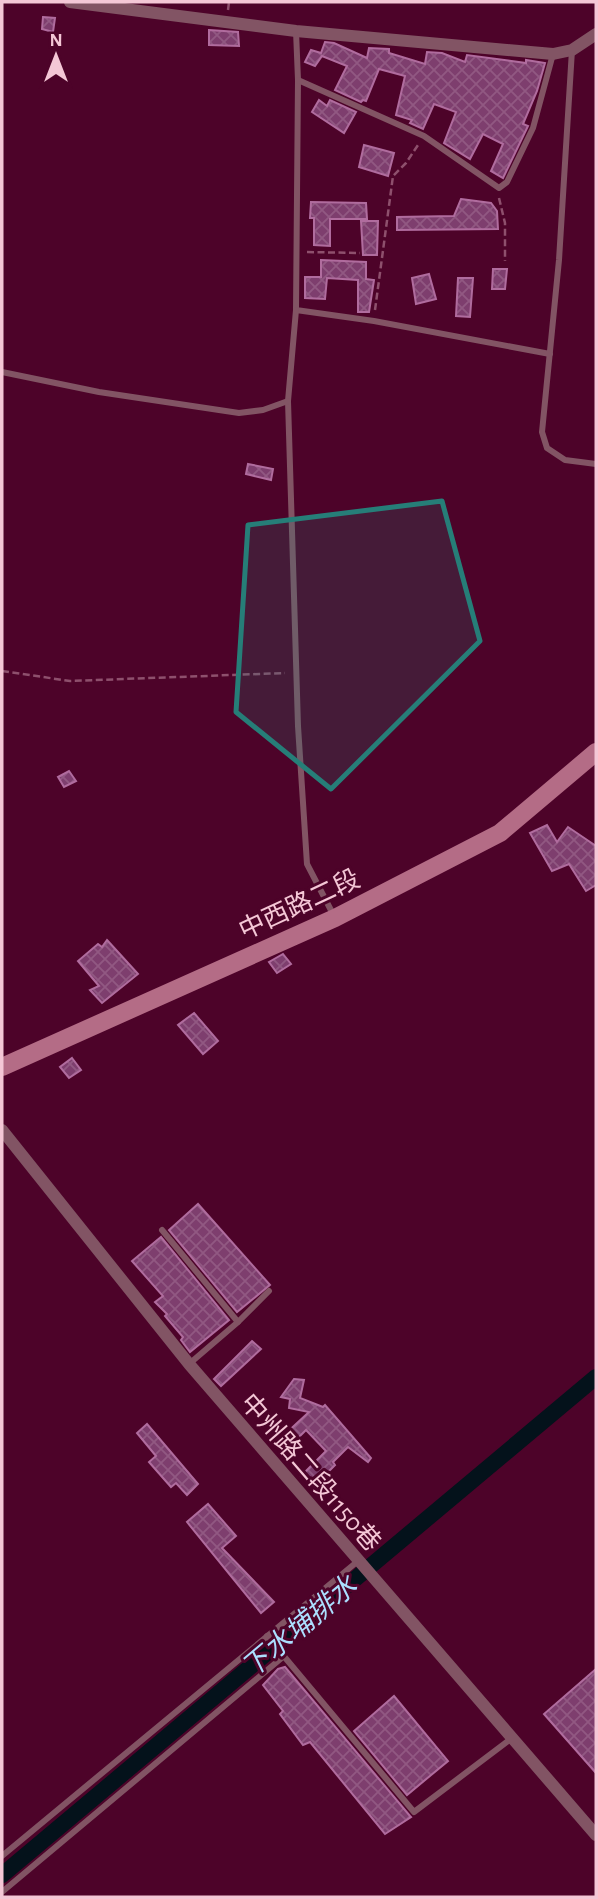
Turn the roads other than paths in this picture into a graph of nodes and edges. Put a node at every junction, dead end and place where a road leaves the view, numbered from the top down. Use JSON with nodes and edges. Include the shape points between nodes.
{"nodes":[{"id":1,"x":70,"y":2,"type":"edge"},
{"id":2,"x":296,"y":31,"type":"junction"},
{"id":3,"x":596,"y":34,"type":"edge"},
{"id":4,"x":572,"y":50,"type":"junction"},
{"id":5,"x":553,"y":54,"type":"junction"},
{"id":6,"x":298,"y":80,"type":"junction"},
{"id":7,"x":296,"y":310,"type":"junction"},
{"id":8,"x":550,"y":354,"type":"junction"},
{"id":9,"x":2,"y":372,"type":"edge"},
{"id":10,"x":288,"y":401,"type":"junction"},
{"id":11,"x":596,"y":464,"type":"edge"},
{"id":12,"x":596,"y":752,"type":"edge"},
{"id":13,"x":335,"y":918,"type":"junction"},
{"id":14,"x":2,"y":1068,"type":"edge"},
{"id":15,"x":2,"y":1130,"type":"edge"},
{"id":16,"x":162,"y":1230,"type":"dead end"},
{"id":17,"x":269,"y":1291,"type":"dead end"},
{"id":18,"x":238,"y":1322,"type":"junction"},
{"id":19,"x":189,"y":1364,"type":"junction"},
{"id":20,"x":358,"y":1561,"type":"junction"},
{"id":21,"x":267,"y":1636,"type":"junction"},
{"id":22,"x":284,"y":1656,"type":"junction"},
{"id":23,"x":512,"y":1738,"type":"junction"},
{"id":24,"x":596,"y":1835,"type":"edge"},
{"id":25,"x":2,"y":1856,"type":"edge"},
{"id":26,"x":2,"y":1892,"type":"edge"}],
"edges":[{"from":1,"to":2,"type":"street"},
{"from":2,"to":5,"type":"street"},
{"from":2,"to":6,"type":"lane"},
{"from":3,"to":4,"type":"street"},
{"from":4,"to":5,"type":"street"},
{"from":4,"to":8,"type":"lane"},
{"from":5,"to":6,"type":"lane","via":[[533,128],[507,182],[499,188],[424,136]]},
{"from":6,"to":7,"type":"lane"},
{"from":7,"to":8,"type":"lane"},
{"from":7,"to":10,"type":"lane"},
{"from":8,"to":11,"type":"lane","via":[[542,432],[547,448],[565,460]]},
{"from":9,"to":10,"type":"lane","via":[[239,413]]},
{"from":10,"to":13,"type":"lane","via":[[307,864]]},
{"from":12,"to":13,"type":"street","name":"中西路二段","via":[[500,833]]},
{"from":13,"to":14,"type":"street","name":"中西路二段"},
{"from":15,"to":19,"type":"street","name":"中州路二段1150巷"},
{"from":16,"to":18,"type":"lane"},
{"from":17,"to":18,"type":"lane"},
{"from":18,"to":19,"type":"lane"},
{"from":19,"to":20,"type":"street","name":"中州路二段1150巷"},
{"from":20,"to":21,"type":"lane"},
{"from":20,"to":23,"type":"street","name":"中州路二段1150巷"},
{"from":21,"to":22,"type":"lane"},
{"from":21,"to":25,"type":"lane"},
{"from":22,"to":23,"type":"lane","via":[[414,1812]]},
{"from":22,"to":26,"type":"lane"},
{"from":23,"to":24,"type":"street","name":"中州路二段1150巷"}]}
